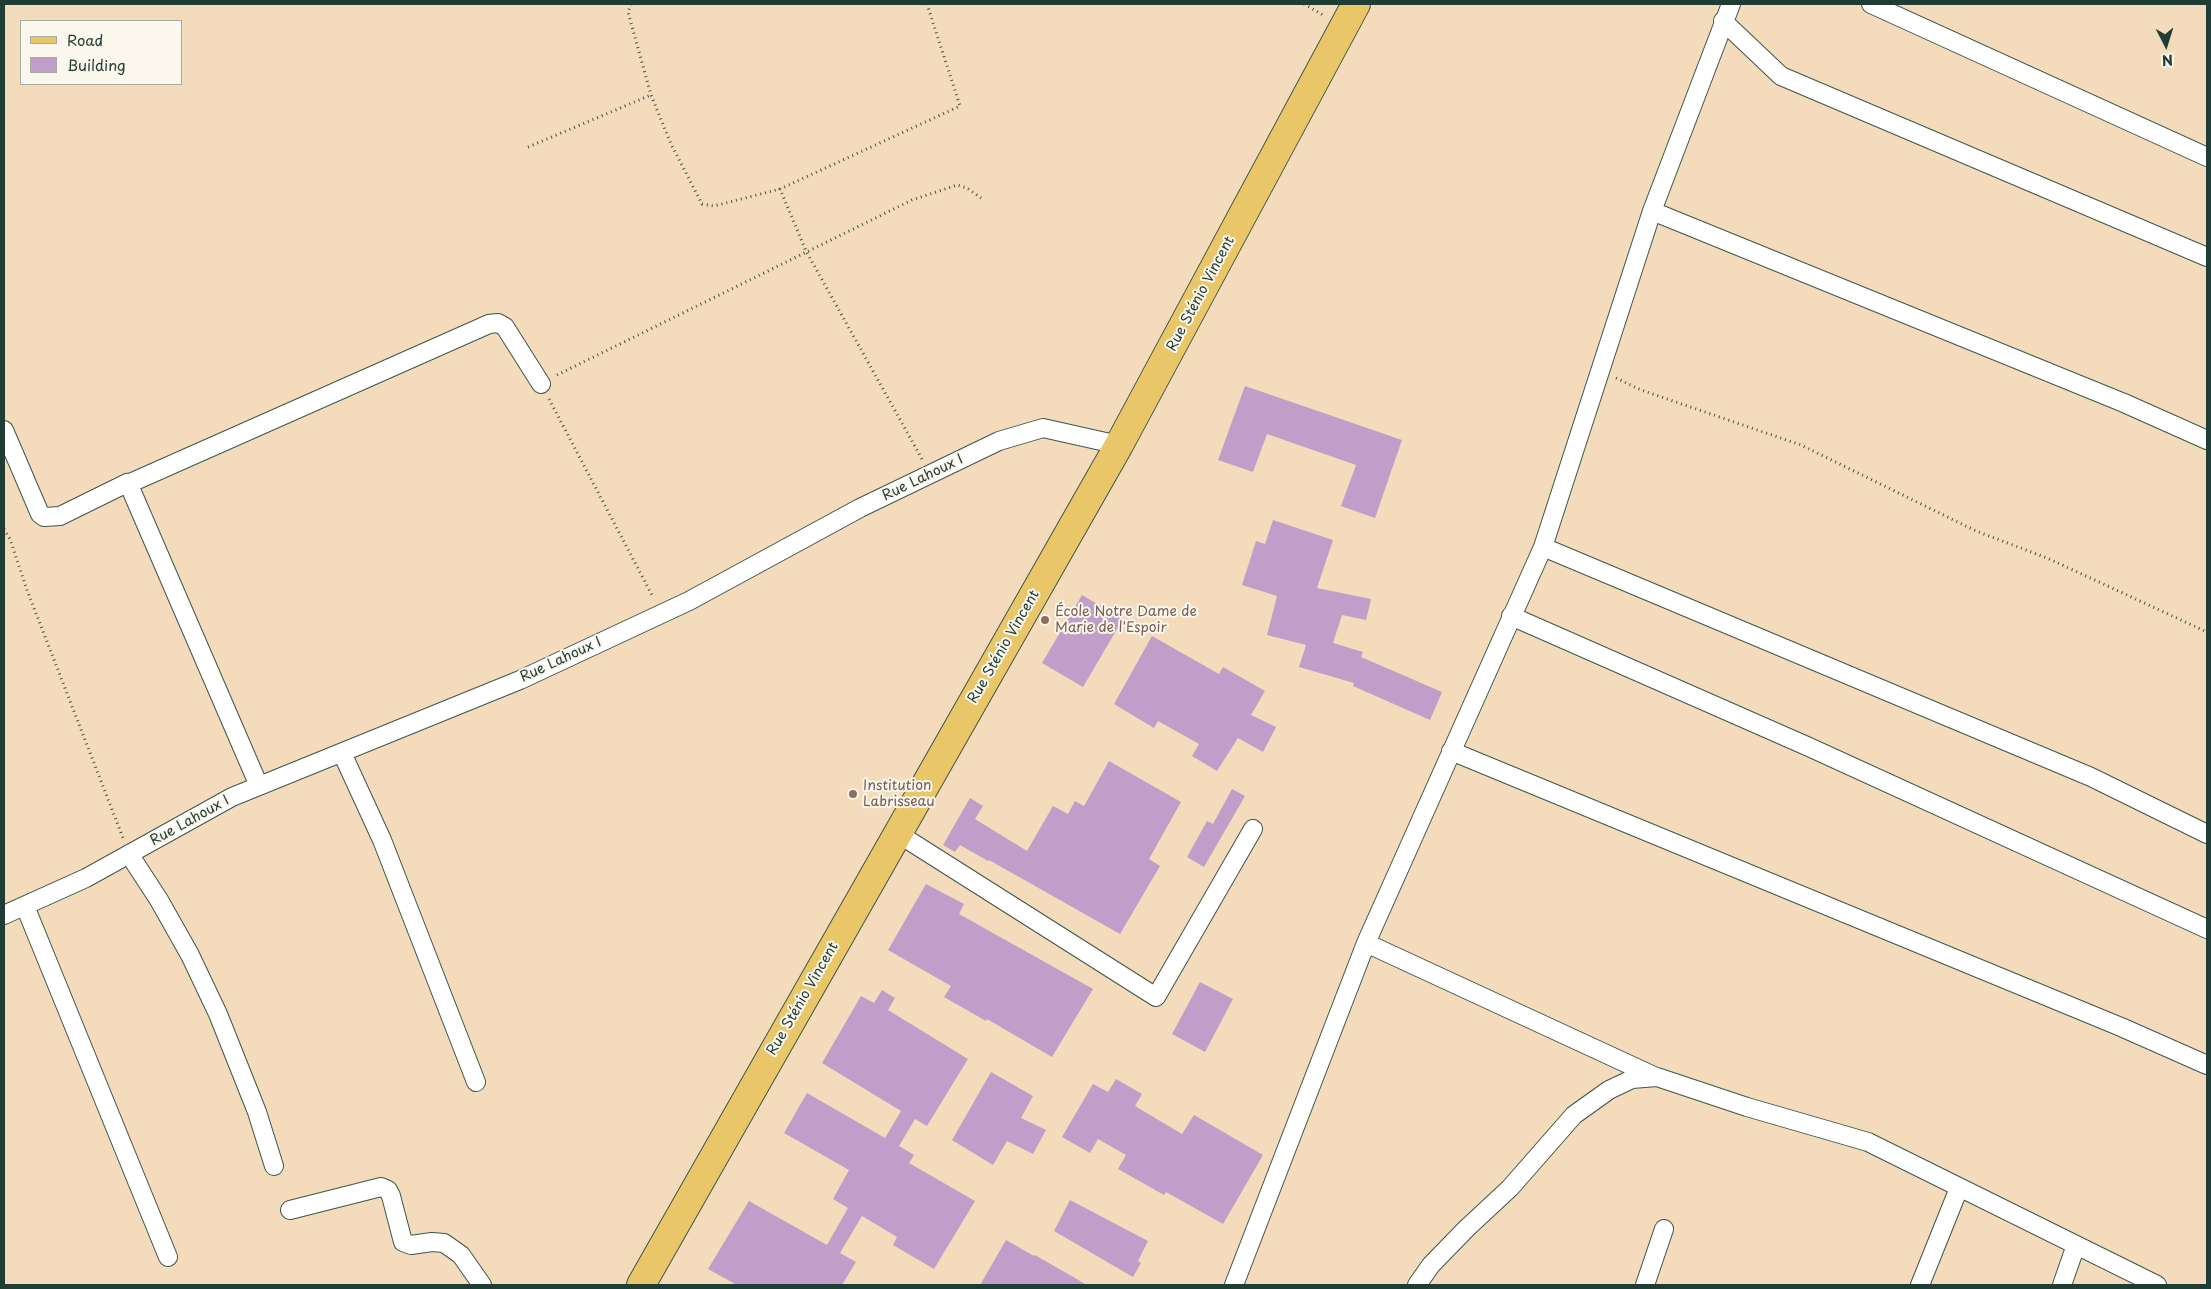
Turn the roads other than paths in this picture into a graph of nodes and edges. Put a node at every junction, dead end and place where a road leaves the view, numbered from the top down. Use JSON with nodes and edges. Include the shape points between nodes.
{"nodes":[{"id":1,"x":1356,"y":4,"type":"edge"},
{"id":2,"x":1731,"y":4,"type":"edge"},
{"id":3,"x":1871,"y":4,"type":"edge"},
{"id":4,"x":1723,"y":21,"type":"junction"},
{"id":5,"x":2207,"y":157,"type":"edge"},
{"id":6,"x":1652,"y":211,"type":"junction"},
{"id":7,"x":2207,"y":257,"type":"edge"},
{"id":8,"x":541,"y":384,"type":"road end"},
{"id":9,"x":4,"y":430,"type":"edge"},
{"id":10,"x":2207,"y":440,"type":"edge"},
{"id":11,"x":1119,"y":445,"type":"junction"},
{"id":12,"x":128,"y":484,"type":"junction"},
{"id":13,"x":1543,"y":547,"type":"junction"},
{"id":14,"x":1512,"y":616,"type":"junction"},
{"id":15,"x":1451,"y":751,"type":"junction"},
{"id":16,"x":342,"y":753,"type":"junction"},
{"id":17,"x":259,"y":786,"type":"junction"},
{"id":18,"x":1253,"y":829,"type":"dead end"},
{"id":19,"x":897,"y":833,"type":"junction"},
{"id":20,"x":2207,"y":834,"type":"edge"},
{"id":21,"x":129,"y":854,"type":"junction"},
{"id":22,"x":25,"y":906,"type":"junction"},
{"id":23,"x":4,"y":915,"type":"edge"},
{"id":24,"x":2207,"y":929,"type":"edge"},
{"id":25,"x":1366,"y":942,"type":"junction"},
{"id":26,"x":2207,"y":1065,"type":"edge"},
{"id":27,"x":1657,"y":1077,"type":"junction"},
{"id":28,"x":476,"y":1082,"type":"dead end"},
{"id":29,"x":274,"y":1166,"type":"dead end"},
{"id":30,"x":1959,"y":1188,"type":"junction"},
{"id":31,"x":290,"y":1210,"type":"dead end"},
{"id":32,"x":1664,"y":1229,"type":"dead end"},
{"id":33,"x":2076,"y":1245,"type":"junction"},
{"id":34,"x":168,"y":1257,"type":"dead end"},
{"id":35,"x":482,"y":1285,"type":"edge"},
{"id":36,"x":640,"y":1285,"type":"edge"},
{"id":37,"x":1234,"y":1285,"type":"edge"},
{"id":38,"x":1417,"y":1285,"type":"edge"},
{"id":39,"x":1645,"y":1285,"type":"edge"},
{"id":40,"x":1920,"y":1285,"type":"edge"},
{"id":41,"x":2062,"y":1285,"type":"edge"},
{"id":42,"x":2157,"y":1285,"type":"edge"}],
"edges":[{"from":1,"to":11,"type":"main road","name":"Rue Sténio Vincent"},
{"from":2,"to":4,"type":"street"},
{"from":3,"to":5,"type":"street"},
{"from":4,"to":6,"type":"street"},
{"from":4,"to":7,"type":"street","via":[[1781,76]]},
{"from":6,"to":10,"type":"street","via":[[2124,403]]},
{"from":6,"to":13,"type":"street"},
{"from":8,"to":12,"type":"street","via":[[504,327],[498,323],[489,324]]},
{"from":9,"to":12,"type":"street","via":[[44,517],[60,516]]},
{"from":11,"to":16,"type":"street","name":"Rue Lahoux I","via":[[1043,428],[999,441],[860,508],[661,614],[520,680]]},
{"from":11,"to":19,"type":"main road","name":"Rue Sténio Vincent"},
{"from":12,"to":17,"type":"street"},
{"from":13,"to":14,"type":"street"},
{"from":13,"to":20,"type":"street","via":[[2091,777]]},
{"from":14,"to":15,"type":"street"},
{"from":14,"to":24,"type":"street","via":[[1809,747]]},
{"from":15,"to":25,"type":"street"},
{"from":15,"to":26,"type":"street","via":[[2103,1019]]},
{"from":16,"to":17,"type":"street","name":"Rue Lahoux I"},
{"from":16,"to":28,"type":"street","via":[[382,840]]},
{"from":17,"to":21,"type":"street","name":"Rue Lahoux I","via":[[232,797]]},
{"from":18,"to":19,"type":"street","via":[[1156,996]]},
{"from":19,"to":36,"type":"main road","name":"Rue Sténio Vincent"},
{"from":21,"to":22,"type":"street","name":"Rue Lahoux I"},
{"from":21,"to":29,"type":"street","via":[[177,931],[218,1014],[257,1112]]},
{"from":22,"to":23,"type":"street","name":"Rue Lahoux I"},
{"from":22,"to":34,"type":"street"},
{"from":25,"to":27,"type":"street"},
{"from":25,"to":37,"type":"street"},
{"from":27,"to":30,"type":"street","via":[[1868,1142]]},
{"from":27,"to":38,"type":"street","via":[[1632,1079],[1609,1090],[1574,1115],[1510,1188],[1431,1265]]},
{"from":30,"to":33,"type":"street"},
{"from":30,"to":40,"type":"street"},
{"from":31,"to":35,"type":"street","via":[[381,1187],[391,1196],[403,1242],[411,1245],[444,1243],[461,1255]]},
{"from":32,"to":39,"type":"street"},
{"from":33,"to":41,"type":"street"},
{"from":33,"to":42,"type":"street"}]}
